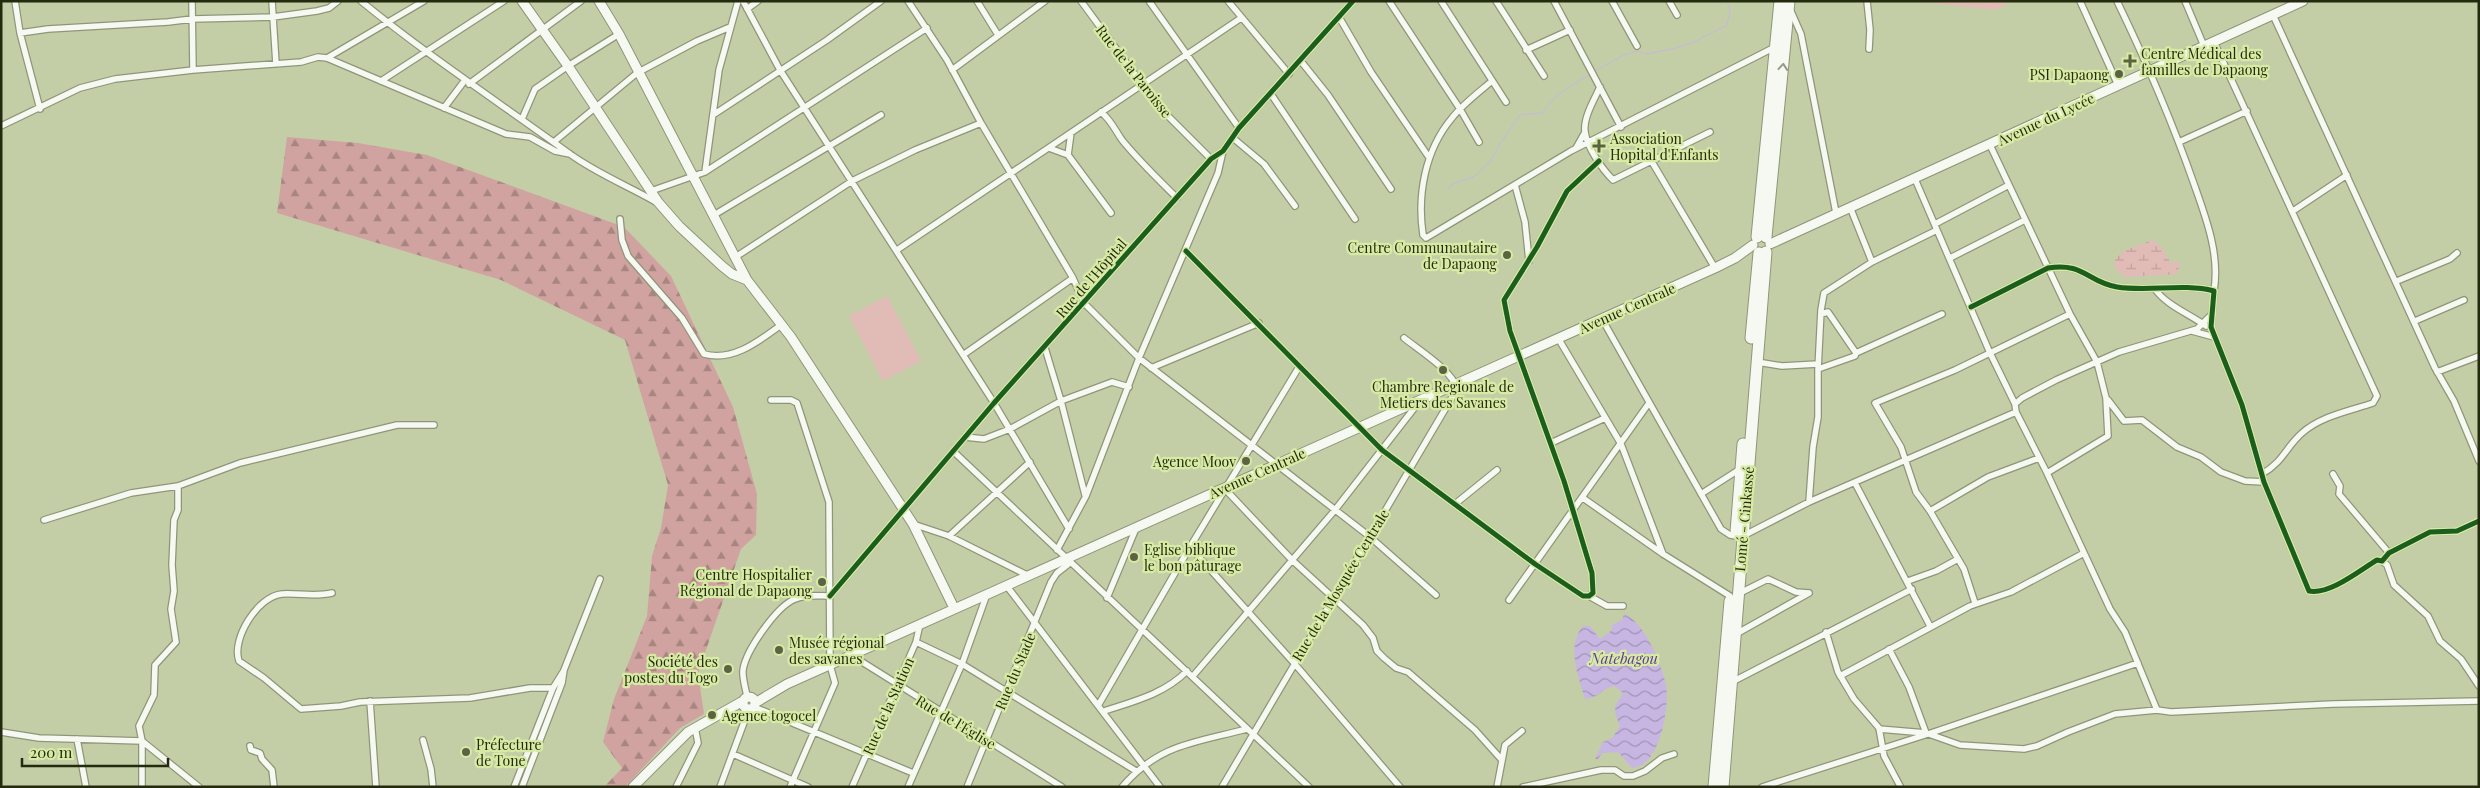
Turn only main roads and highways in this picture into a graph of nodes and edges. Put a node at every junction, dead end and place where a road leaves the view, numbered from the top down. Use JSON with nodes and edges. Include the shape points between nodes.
{"nodes":[{"id":1,"x":522,"y":1,"type":"edge"},
{"id":2,"x":599,"y":1,"type":"edge"},
{"id":3,"x":2303,"y":1,"type":"edge"},
{"id":4,"x":1786,"y":2,"type":"edge"},
{"id":5,"x":2291,"y":4,"type":"edge"},
{"id":6,"x":1762,"y":244,"type":"junction"},
{"id":7,"x":746,"y":280,"type":"junction"},
{"id":8,"x":1752,"y":384,"type":"junction"},
{"id":9,"x":1739,"y":536,"type":"junction"},
{"id":10,"x":1734,"y":595,"type":"junction"},
{"id":11,"x":954,"y":608,"type":"junction"},
{"id":12,"x":633,"y":787,"type":"edge"},
{"id":13,"x":1714,"y":787,"type":"edge"},
{"id":14,"x":1723,"y":787,"type":"edge"}],
"edges":[{"from":1,"to":7,"type":"main road","via":[[658,202],[722,266]]},
{"from":2,"to":7,"type":"main road"},
{"from":3,"to":5,"type":"main road","name":"Avenue du Lycée"},
{"from":6,"to":4,"type":"highway","one_way":true},
{"from":4,"to":6,"type":"highway","via":[[1775,47]]},
{"from":5,"to":6,"type":"main road","name":"Avenue du Lycée","via":[[1990,145]]},
{"from":6,"to":8,"type":"highway","name":"Lomé - Cinkassé"},
{"from":6,"to":8,"type":"highway","name":"Lomé - Cinkassé","via":[[1757,362]]},
{"from":6,"to":11,"type":"main road","name":"Avenue Centrale","via":[[1602,319],[1138,525],[1068,560]]},
{"from":7,"to":11,"type":"main road","via":[[791,336],[913,524]]},
{"from":8,"to":9,"type":"highway","name":"Lomé - Cinkassé"},
{"from":8,"to":9,"type":"highway","name":"Lomé - Cinkassé","via":[[1740,469]]},
{"from":9,"to":10,"type":"highway","name":"Lomé - Cinkassé"},
{"from":10,"to":13,"type":"highway","name":"Lomé - Cinkassé"},
{"from":10,"to":14,"type":"highway","name":"Lomé - Cinkassé","via":[[1736,634]]},
{"from":11,"to":12,"type":"main road","name":"Avenue Centrale","via":[[749,703],[723,711],[695,727]]}]}
